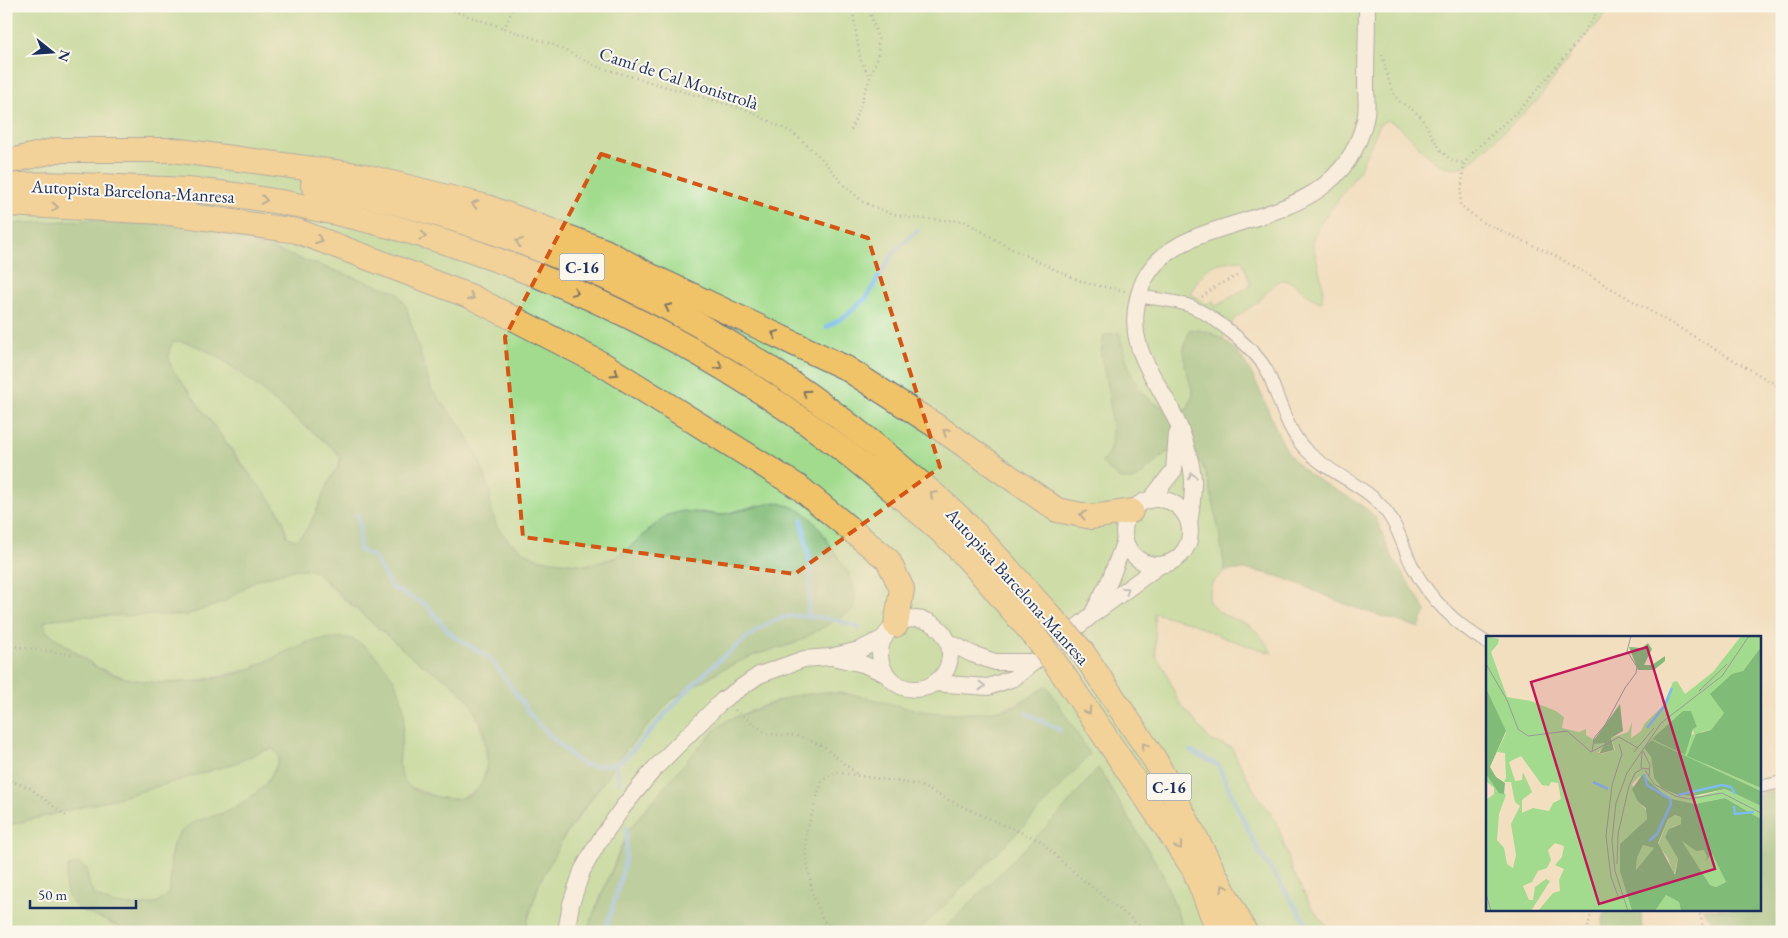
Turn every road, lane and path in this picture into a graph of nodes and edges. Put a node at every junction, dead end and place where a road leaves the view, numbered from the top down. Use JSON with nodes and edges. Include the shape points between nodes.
{"nodes":[{"id":1,"x":439,"y":6,"type":"edge"},
{"id":2,"x":514,"y":6,"type":"edge"},
{"id":3,"x":852,"y":6,"type":"edge"},
{"id":4,"x":868,"y":6,"type":"edge"},
{"id":5,"x":1367,"y":6,"type":"edge"},
{"id":6,"x":1602,"y":6,"type":"edge"},
{"id":7,"x":504,"y":29,"type":"junction"},
{"id":8,"x":1367,"y":44,"type":"junction"},
{"id":9,"x":870,"y":77,"type":"junction"},
{"id":10,"x":851,"y":130,"type":"dead end"},
{"id":11,"x":10,"y":160,"type":"edge"},
{"id":12,"x":1464,"y":163,"type":"junction"},
{"id":13,"x":6,"y":186,"type":"edge"},
{"id":14,"x":6,"y":204,"type":"edge"},
{"id":15,"x":1239,"y":275,"type":"dead end"},
{"id":16,"x":1138,"y":296,"type":"junction"},
{"id":17,"x":1194,"y":308,"type":"junction"},
{"id":18,"x":1782,"y":388,"type":"edge"},
{"id":19,"x":1178,"y":425,"type":"junction"},
{"id":20,"x":1141,"y":505,"type":"junction"},
{"id":21,"x":1190,"y":524,"type":"junction"},
{"id":22,"x":1125,"y":540,"type":"junction"},
{"id":23,"x":1160,"y":565,"type":"junction"},
{"id":24,"x":1092,"y":615,"type":"junction"},
{"id":25,"x":890,"y":632,"type":"junction"},
{"id":26,"x":948,"y":642,"type":"junction"},
{"id":27,"x":1486,"y":642,"type":"edge"},
{"id":28,"x":6,"y":644,"type":"edge"},
{"id":29,"x":74,"y":655,"type":"dead end"},
{"id":30,"x":830,"y":657,"type":"junction"},
{"id":31,"x":1034,"y":662,"type":"junction"},
{"id":32,"x":886,"y":674,"type":"junction"},
{"id":33,"x":934,"y":683,"type":"junction"},
{"id":34,"x":723,"y":700,"type":"junction"},
{"id":35,"x":858,"y":775,"type":"junction"},
{"id":36,"x":6,"y":779,"type":"edge"},
{"id":37,"x":1782,"y":782,"type":"edge"},
{"id":38,"x":1760,"y":787,"type":"edge"},
{"id":39,"x":66,"y":816,"type":"dead end"},
{"id":40,"x":1592,"y":910,"type":"edge"},
{"id":41,"x":1699,"y":910,"type":"edge"},
{"id":42,"x":566,"y":932,"type":"edge"},
{"id":43,"x":836,"y":932,"type":"edge"},
{"id":44,"x":1147,"y":932,"type":"edge"},
{"id":45,"x":1219,"y":932,"type":"edge"},
{"id":46,"x":1245,"y":932,"type":"edge"},
{"id":47,"x":1587,"y":932,"type":"edge"},
{"id":48,"x":1704,"y":932,"type":"edge"}],
"edges":[{"from":1,"to":7,"type":"path","name":"Camí de Cal Monistrolà"},
{"from":2,"to":7,"type":"path"},
{"from":3,"to":9,"type":"path","via":[[860,59]]},
{"from":4,"to":9,"type":"path","via":[[878,39],[878,56]]},
{"from":5,"to":8,"type":"street"},
{"from":6,"to":12,"type":"path","via":[[1575,45],[1523,106]]},
{"from":7,"to":16,"type":"path","name":"Camí de Cal Monistrolà","via":[[554,45],[598,67],[747,110],[793,133],[863,202],[884,211],[909,218],[964,220],[1010,248],[1086,283]]},
{"from":8,"to":12,"type":"path","via":[[1380,48],[1396,98],[1418,114],[1441,152],[1455,162]]},
{"from":8,"to":16,"type":"street","via":[[1365,119],[1350,159],[1320,190],[1268,215],[1220,228],[1174,247],[1155,263]]},
{"from":9,"to":10,"type":"path"},
{"from":20,"to":11,"type":"highway","one_way":true,"via":[[1092,517],[1057,510],[846,368],[605,251],[487,207],[364,176],[173,150],[57,150]]},
{"from":46,"to":11,"type":"highway","name":"Autopista Barcelona-Manresa","number":"C-16","one_way":true,"bridge":true,"via":[[1155,760],[1081,650],[962,520],[859,430],[764,363],[677,312],[599,274],[476,224],[341,190],[175,163]]},
{"from":12,"to":18,"type":"path","via":[[1460,205],[1482,222],[1554,256]]},
{"from":13,"to":45,"type":"highway","name":"Autopista Barcelona-Manresa","number":"C-16","one_way":true,"bridge":true,"via":[[210,191],[333,212],[444,242],[528,272],[635,317],[705,357],[782,405],[841,448],[957,546],[1061,671],[1194,869]]},
{"from":14,"to":25,"type":"highway","one_way":true,"via":[[163,212],[297,232],[472,297],[604,365],[800,488],[888,560],[902,589]]},
{"from":15,"to":17,"type":"path","via":[[1216,286]]},
{"from":16,"to":17,"type":"street"},
{"from":16,"to":19,"type":"street","via":[[1136,334],[1143,362]]},
{"from":17,"to":27,"type":"street","via":[[1237,337],[1268,372],[1285,414],[1304,448],[1327,469],[1362,488],[1384,508],[1400,530],[1413,567],[1432,597],[1453,620]]},
{"from":19,"to":20,"type":"street","via":[[1174,470]]},
{"from":21,"to":19,"type":"street","one_way":true,"via":[[1194,481]]},
{"from":20,"to":21,"type":"street","via":[[1163,499],[1175,504]]},
{"from":20,"to":22,"type":"street","via":[[1125,525]]},
{"from":21,"to":23,"type":"street","via":[[1190,538],[1184,551]]},
{"from":22,"to":23,"type":"street","via":[[1138,559]]},
{"from":22,"to":24,"type":"street"},
{"from":24,"to":23,"type":"street","one_way":true},
{"from":24,"to":31,"type":"street"},
{"from":25,"to":26,"type":"street","via":[[910,619],[926,621],[939,629]]},
{"from":25,"to":30,"type":"street","via":[[859,650]]},
{"from":25,"to":32,"type":"street","via":[[880,656]]},
{"from":26,"to":31,"type":"street","via":[[995,662]]},
{"from":26,"to":33,"type":"street","via":[[948,665]]},
{"from":28,"to":29,"type":"path"},
{"from":30,"to":32,"type":"street","via":[[863,664]]},
{"from":30,"to":34,"type":"street","via":[[804,659],[759,675]]},
{"from":33,"to":31,"type":"street","one_way":true,"via":[[988,687],[1014,678]]},
{"from":32,"to":33,"type":"street","via":[[908,688]]},
{"from":34,"to":35,"type":"path","via":[[767,734],[799,736],[823,746]]},
{"from":34,"to":42,"type":"street","via":[[655,768],[596,846],[582,871]]},
{"from":35,"to":43,"type":"path","via":[[835,772],[822,781],[806,833],[806,855],[814,896],[823,920]]},
{"from":35,"to":44,"type":"path","via":[[919,785],[1038,840]]},
{"from":36,"to":39,"type":"path","via":[[30,788]]},
{"from":37,"to":38,"type":"street"},
{"from":40,"to":47,"type":"path"},
{"from":41,"to":48,"type":"path"}]}
